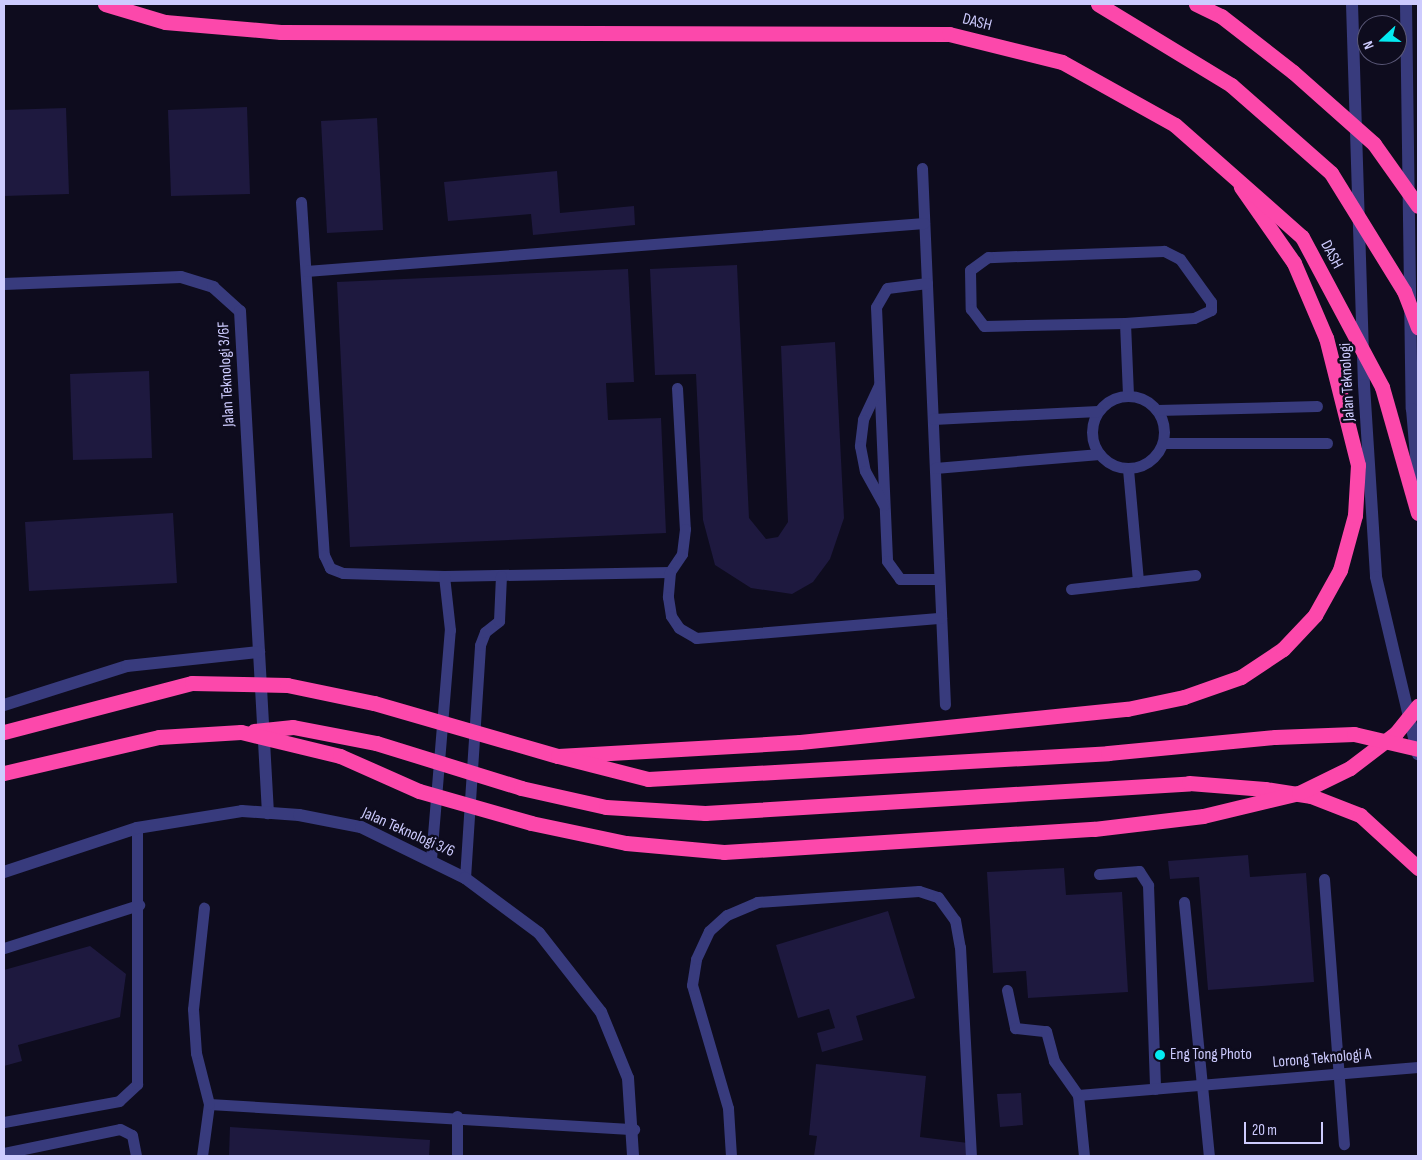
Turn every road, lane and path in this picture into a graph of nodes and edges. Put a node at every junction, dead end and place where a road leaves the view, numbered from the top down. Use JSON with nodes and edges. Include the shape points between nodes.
{"nodes":[{"id":1,"x":105,"y":4,"type":"edge"},
{"id":2,"x":1098,"y":4,"type":"edge"},
{"id":3,"x":1196,"y":4,"type":"edge"},
{"id":4,"x":1352,"y":4,"type":"edge"},
{"id":5,"x":1406,"y":4,"type":"edge"},
{"id":6,"x":1418,"y":93,"type":"edge"},
{"id":7,"x":1408,"y":105,"type":"junction"},
{"id":8,"x":922,"y":168,"type":"dead end"},
{"id":9,"x":1234,"y":177,"type":"junction"},
{"id":10,"x":301,"y":202,"type":"dead end"},
{"id":11,"x":1418,"y":206,"type":"edge"},
{"id":12,"x":924,"y":223,"type":"junction"},
{"id":13,"x":1414,"y":242,"type":"edge"},
{"id":14,"x":306,"y":272,"type":"junction"},
{"id":15,"x":927,"y":283,"type":"junction"},
{"id":16,"x":4,"y":284,"type":"edge"},
{"id":17,"x":1125,"y":323,"type":"junction"},
{"id":18,"x":1418,"y":327,"type":"edge"},
{"id":19,"x":880,"y":384,"type":"junction"},
{"id":20,"x":677,"y":388,"type":"dead end"},
{"id":21,"x":1128,"y":395,"type":"junction"},
{"id":22,"x":1317,"y":406,"type":"dead end"},
{"id":23,"x":1157,"y":410,"type":"junction"},
{"id":24,"x":1098,"y":411,"type":"junction"},
{"id":25,"x":932,"y":419,"type":"junction"},
{"id":26,"x":1163,"y":443,"type":"junction"},
{"id":27,"x":1327,"y":443,"type":"dead end"},
{"id":28,"x":1099,"y":454,"type":"junction"},
{"id":29,"x":934,"y":468,"type":"junction"},
{"id":30,"x":1128,"y":469,"type":"junction"},
{"id":31,"x":1418,"y":480,"type":"edge"},
{"id":32,"x":885,"y":507,"type":"junction"},
{"id":33,"x":1418,"y":513,"type":"edge"},
{"id":34,"x":670,"y":572,"type":"junction"},
{"id":35,"x":1196,"y":575,"type":"dead end"},
{"id":36,"x":444,"y":576,"type":"junction"},
{"id":37,"x":501,"y":576,"type":"junction"},
{"id":38,"x":939,"y":579,"type":"junction"},
{"id":39,"x":1138,"y":582,"type":"junction"},
{"id":40,"x":1071,"y":589,"type":"dead end"},
{"id":41,"x":941,"y":618,"type":"junction"},
{"id":42,"x":259,"y":652,"type":"junction"},
{"id":43,"x":4,"y":705,"type":"edge"},
{"id":44,"x":945,"y":705,"type":"dead end"},
{"id":45,"x":1418,"y":706,"type":"edge"},
{"id":46,"x":4,"y":732,"type":"edge"},
{"id":47,"x":241,"y":732,"type":"junction"},
{"id":48,"x":1418,"y":749,"type":"edge"},
{"id":49,"x":1418,"y":754,"type":"edge"},
{"id":50,"x":558,"y":756,"type":"junction"},
{"id":51,"x":4,"y":773,"type":"edge"},
{"id":52,"x":268,"y":812,"type":"junction"},
{"id":53,"x":137,"y":828,"type":"junction"},
{"id":54,"x":431,"y":859,"type":"junction"},
{"id":55,"x":1418,"y":868,"type":"edge"},
{"id":56,"x":4,"y":872,"type":"edge"},
{"id":57,"x":1099,"y":874,"type":"dead end"},
{"id":58,"x":465,"y":878,"type":"junction"},
{"id":59,"x":1324,"y":879,"type":"dead end"},
{"id":60,"x":1184,"y":902,"type":"dead end"},
{"id":61,"x":139,"y":905,"type":"junction"},
{"id":62,"x":204,"y":908,"type":"dead end"},
{"id":63,"x":4,"y":948,"type":"edge"},
{"id":64,"x":1007,"y":990,"type":"dead end"},
{"id":65,"x":1418,"y":1067,"type":"edge"},
{"id":66,"x":1340,"y":1074,"type":"junction"},
{"id":67,"x":1204,"y":1085,"type":"junction"},
{"id":68,"x":1155,"y":1089,"type":"junction"},
{"id":69,"x":1078,"y":1095,"type":"junction"},
{"id":70,"x":209,"y":1104,"type":"junction"},
{"id":71,"x":457,"y":1116,"type":"junction"},
{"id":72,"x":4,"y":1122,"type":"edge"},
{"id":73,"x":634,"y":1129,"type":"junction"},
{"id":74,"x":1344,"y":1144,"type":"dead end"},
{"id":75,"x":4,"y":1153,"type":"edge"},
{"id":76,"x":136,"y":1156,"type":"edge"},
{"id":77,"x":202,"y":1156,"type":"edge"},
{"id":78,"x":457,"y":1156,"type":"edge"},
{"id":79,"x":633,"y":1156,"type":"edge"},
{"id":80,"x":731,"y":1156,"type":"edge"},
{"id":81,"x":971,"y":1156,"type":"edge"},
{"id":82,"x":1084,"y":1156,"type":"edge"},
{"id":83,"x":1209,"y":1156,"type":"edge"}],
"edges":[{"from":1,"to":9,"type":"highway","name":"DASH","bridge":true,"via":[[165,22],[281,32],[950,34],[1062,62],[1175,125]]},
{"from":2,"to":18,"type":"highway","bridge":true,"via":[[1231,85],[1331,173],[1404,291]]},
{"from":3,"to":11,"type":"highway","bridge":true,"via":[[1221,16],[1293,72],[1374,144]]},
{"from":4,"to":49,"type":"street","name":"Jalan Teknologi","via":[[1364,385],[1376,577]]},
{"from":5,"to":7,"type":"street"},
{"from":6,"to":7,"type":"street"},
{"from":7,"to":13,"type":"street"},
{"from":8,"to":12,"type":"lane"},
{"from":9,"to":33,"type":"highway","name":"DASH","bridge":true,"via":[[1302,237],[1382,387]]},
{"from":9,"to":50,"type":"highway","bridge":true,"via":[[1294,263],[1326,338],[1358,464],[1355,515],[1340,570],[1314,615],[1283,649],[1241,677],[1184,698],[1127,709],[800,742]]},
{"from":10,"to":14,"type":"lane"},
{"from":12,"to":14,"type":"lane"},
{"from":12,"to":15,"type":"lane"},
{"from":13,"to":31,"type":"street","via":[[1412,409]]},
{"from":14,"to":36,"type":"lane","via":[[326,562],[343,573]]},
{"from":15,"to":19,"type":"lane","via":[[887,288],[878,299]]},
{"from":15,"to":25,"type":"lane"},
{"from":16,"to":42,"type":"street","name":"Jalan Teknologi 3/6F","via":[[181,277],[213,287],[240,311]]},
{"from":17,"to":17,"type":"lane","via":[[984,326],[971,309],[970,270],[988,257],[1164,251],[1180,259],[1211,302],[1211,310],[1194,318]]},
{"from":17,"to":21,"type":"lane"},
{"from":19,"to":32,"type":"lane"},
{"from":19,"to":32,"type":"lane","via":[[863,420],[860,446],[865,471]]},
{"from":20,"to":34,"type":"lane","via":[[686,529],[682,554]]},
{"from":21,"to":23,"type":"lane"},
{"from":21,"to":24,"type":"lane","via":[[1116,397]]},
{"from":22,"to":23,"type":"lane"},
{"from":23,"to":26,"type":"lane","via":[[1164,426]]},
{"from":24,"to":25,"type":"lane"},
{"from":24,"to":28,"type":"lane","via":[[1092,432]]},
{"from":25,"to":29,"type":"lane"},
{"from":26,"to":27,"type":"lane"},
{"from":26,"to":30,"type":"lane","via":[[1150,461]]},
{"from":28,"to":29,"type":"lane"},
{"from":28,"to":30,"type":"lane"},
{"from":29,"to":38,"type":"lane"},
{"from":30,"to":39,"type":"lane"},
{"from":32,"to":38,"type":"lane","via":[[887,561],[893,575],[907,580]]},
{"from":34,"to":37,"type":"lane"},
{"from":34,"to":41,"type":"lane","via":[[671,616],[679,628],[696,638]]},
{"from":35,"to":39,"type":"lane"},
{"from":36,"to":37,"type":"lane"},
{"from":36,"to":54,"type":"lane","via":[[450,630]]},
{"from":37,"to":58,"type":"lane","via":[[499,621],[485,632],[480,645]]},
{"from":38,"to":41,"type":"lane"},
{"from":39,"to":40,"type":"lane"},
{"from":41,"to":44,"type":"lane"},
{"from":42,"to":43,"type":"street","via":[[127,666]]},
{"from":42,"to":52,"type":"street","name":"Jalan Teknologi 3/6F"},
{"from":45,"to":47,"type":"highway","bridge":true,"via":[[1396,733],[1350,768],[1299,794],[1203,816],[1094,829],[724,852],[626,843],[531,823],[419,791],[340,756]]},
{"from":46,"to":50,"type":"highway","bridge":true,"via":[[192,683],[287,685],[374,703]]},
{"from":47,"to":51,"type":"highway","via":[[159,737]]},
{"from":47,"to":55,"type":"highway","bridge":true,"via":[[294,727],[376,743],[521,788],[606,807],[705,813],[1189,783],[1265,789],[1311,796],[1360,815]]},
{"from":48,"to":50,"type":"highway","bridge":true,"via":[[1354,734],[1274,737],[1099,753],[648,779]]},
{"from":52,"to":53,"type":"street","name":"Jalan Teknologi 3/6","via":[[242,811]]},
{"from":52,"to":54,"type":"street","name":"Jalan Teknologi 3/6","via":[[361,827]]},
{"from":53,"to":56,"type":"street","name":"Jalan Teknologi 3/6"},
{"from":53,"to":61,"type":"lane"},
{"from":54,"to":58,"type":"street","name":"Jalan Teknologi 3/6"},
{"from":57,"to":68,"type":"lane","via":[[1139,871],[1148,885]]},
{"from":58,"to":73,"type":"street","name":"Jalan Teknologi 3/6","via":[[539,933],[601,1012],[628,1078]]},
{"from":59,"to":66,"type":"lane"},
{"from":60,"to":67,"type":"lane"},
{"from":61,"to":63,"type":"lane"},
{"from":61,"to":72,"type":"lane","via":[[137,1084],[119,1101]]},
{"from":62,"to":70,"type":"lane","via":[[193,1009],[196,1053]]},
{"from":64,"to":69,"type":"lane","via":[[1015,1028],[1046,1031],[1054,1061]]},
{"from":65,"to":66,"type":"lane","name":"Lorong Teknologi A"},
{"from":66,"to":67,"type":"lane","name":"Lorong Teknologi A"},
{"from":66,"to":74,"type":"lane"},
{"from":67,"to":68,"type":"lane","name":"Lorong Teknologi A"},
{"from":67,"to":83,"type":"lane"},
{"from":68,"to":69,"type":"lane","name":"Lorong Teknologi A"},
{"from":69,"to":82,"type":"lane"},
{"from":70,"to":71,"type":"lane"},
{"from":70,"to":77,"type":"lane"},
{"from":71,"to":73,"type":"lane"},
{"from":71,"to":78,"type":"lane"},
{"from":73,"to":79,"type":"street","name":"Jalan Teknologi 3/6"},
{"from":75,"to":76,"type":"lane","via":[[120,1129],[132,1135]]},
{"from":80,"to":81,"type":"lane","via":[[728,1108],[692,985],[696,959],[709,931],[726,915],[757,902],[919,891],[938,898],[955,920],[960,948]]}]}
